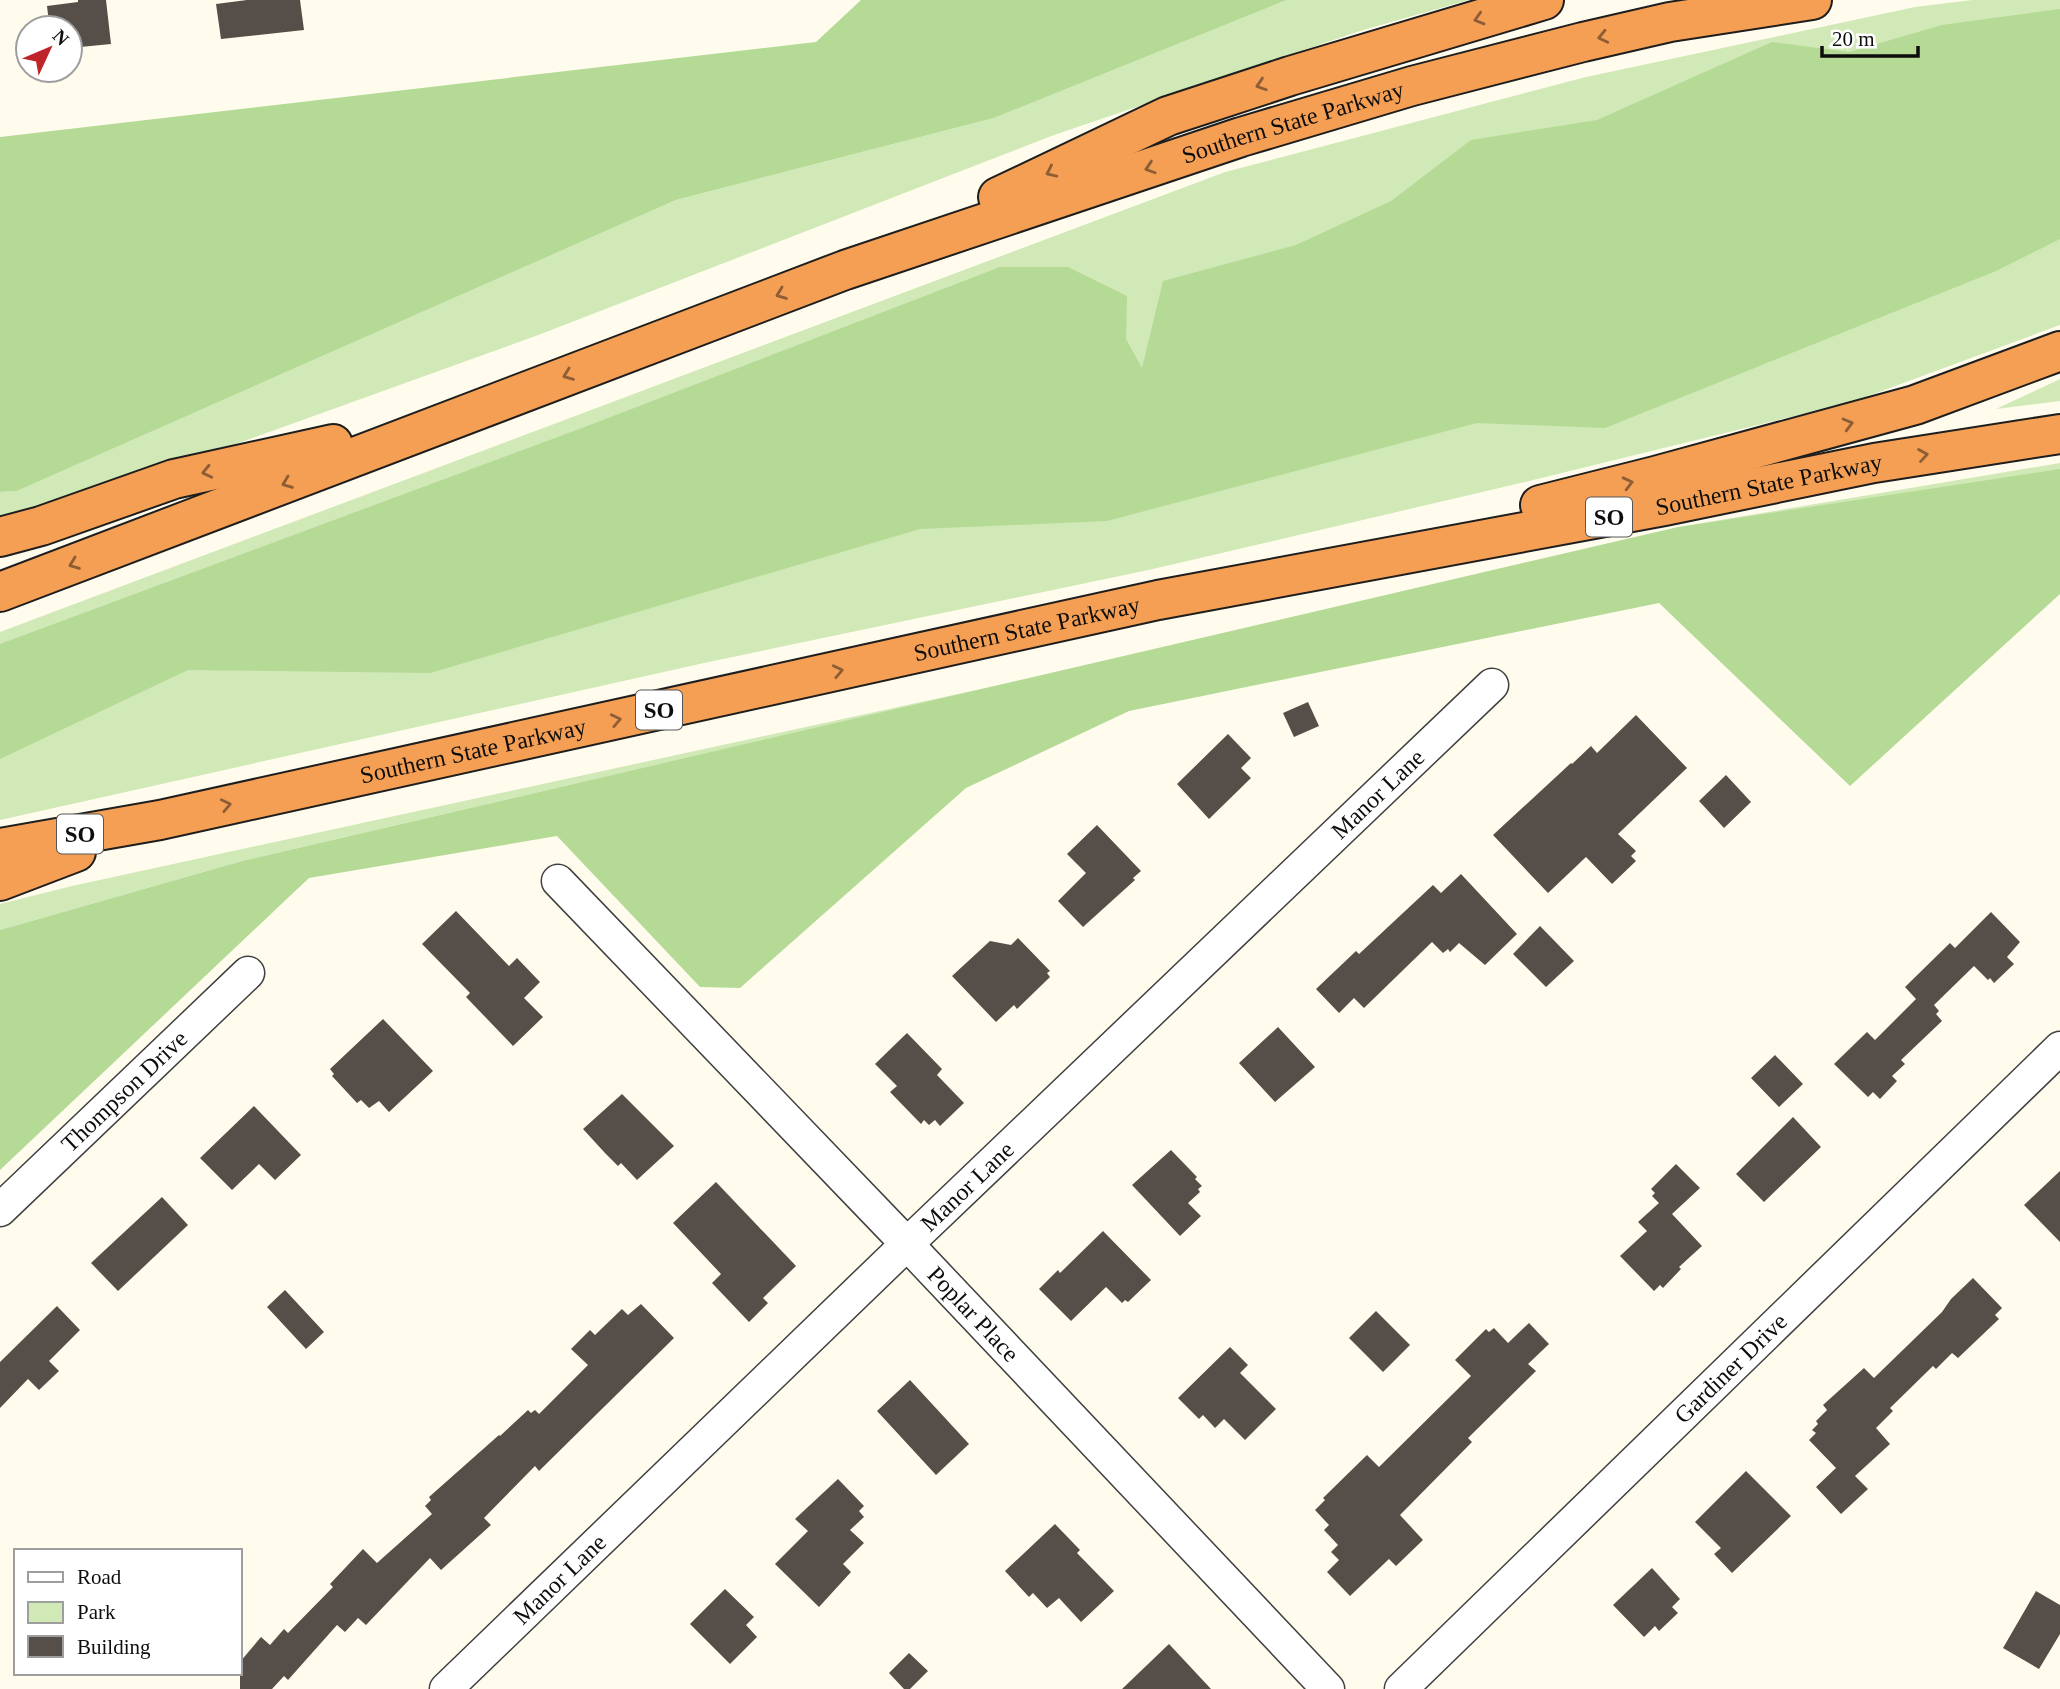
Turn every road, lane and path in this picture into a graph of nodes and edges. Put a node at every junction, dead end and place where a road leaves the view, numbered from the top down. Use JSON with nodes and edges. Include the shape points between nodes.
{"nodes":[{"id":1,"x":1545,"y":0,"type":"edge"},
{"id":2,"x":1812,"y":0,"type":"edge"},
{"id":3,"x":845,"y":270,"type":"junction"},
{"id":4,"x":2060,"y":351,"type":"edge"},
{"id":5,"x":465,"y":415,"type":"junction"},
{"id":6,"x":2060,"y":434,"type":"edge"},
{"id":7,"x":0,"y":537,"type":"edge"},
{"id":8,"x":0,"y":592,"type":"edge"},
{"id":9,"x":1158,"y":600,"type":"junction"},
{"id":10,"x":1492,"y":685,"type":"dead end"},
{"id":11,"x":160,"y":820,"type":"junction"},
{"id":12,"x":0,"y":848,"type":"edge"},
{"id":13,"x":0,"y":881,"type":"edge"},
{"id":14,"x":558,"y":881,"type":"dead end"},
{"id":15,"x":247,"y":973,"type":"dead end"},
{"id":16,"x":2060,"y":1048,"type":"edge"},
{"id":17,"x":0,"y":1210,"type":"edge"},
{"id":18,"x":907,"y":1244,"type":"junction"},
{"id":19,"x":446,"y":1689,"type":"edge"},
{"id":20,"x":1328,"y":1689,"type":"edge"},
{"id":21,"x":1401,"y":1689,"type":"edge"}],
"edges":[{"from":1,"to":3,"type":"highway","one_way":true,"via":[[1168,116]]},
{"from":2,"to":3,"type":"highway","name":"Southern State Parkway","one_way":true,"via":[[1670,22],[1400,90]]},
{"from":3,"to":5,"type":"highway","name":"Southern State Parkway","one_way":true},
{"from":9,"to":4,"type":"highway","one_way":true,"via":[[1655,477],[1915,405]]},
{"from":5,"to":7,"type":"highway","one_way":true,"via":[[174,479]]},
{"from":5,"to":8,"type":"highway","name":"Southern State Parkway","one_way":true},
{"from":9,"to":6,"type":"highway","name":"Southern State Parkway","number":"SO","one_way":true,"via":[[1874,463]]},
{"from":11,"to":9,"type":"highway","name":"Southern State Parkway","number":"SO","one_way":true},
{"from":10,"to":18,"type":"street","name":"Manor Lane"},
{"from":11,"to":12,"type":"highway","name":"Southern State Parkway","number":"SO"},
{"from":11,"to":13,"type":"highway"},
{"from":14,"to":18,"type":"street","name":"Poplar Place"},
{"from":15,"to":17,"type":"street","name":"Thompson Drive"},
{"from":16,"to":21,"type":"street","name":"Gardiner Drive"},
{"from":18,"to":19,"type":"street","name":"Manor Lane"},
{"from":18,"to":20,"type":"street","name":"Poplar Place"}]}
